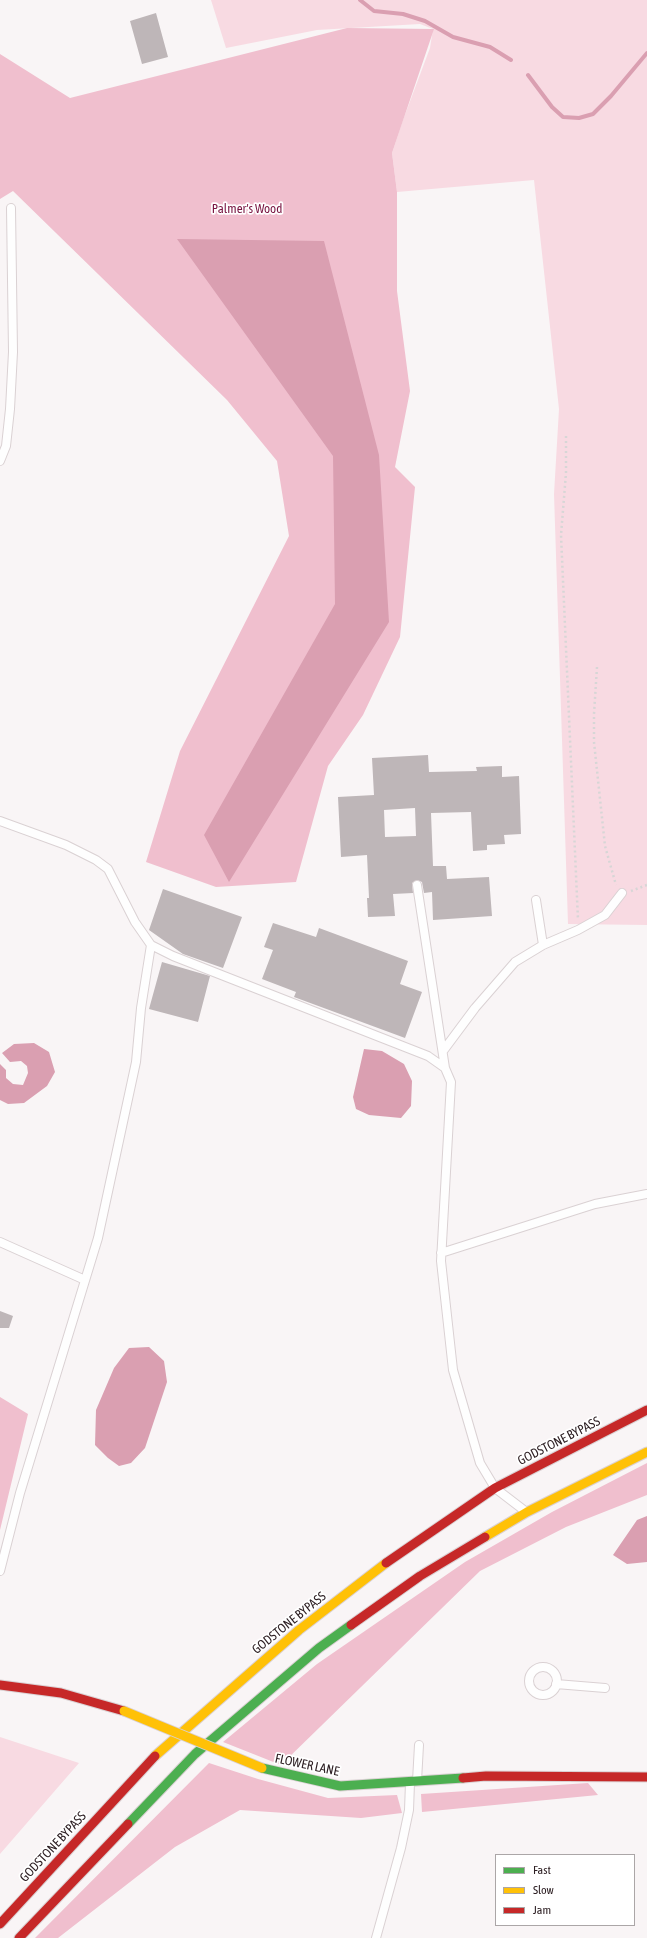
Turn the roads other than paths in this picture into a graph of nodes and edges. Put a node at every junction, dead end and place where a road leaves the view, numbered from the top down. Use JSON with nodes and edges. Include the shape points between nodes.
{"nodes":[{"id":1,"x":11,"y":208,"type":"dead end"},
{"id":2,"x":0,"y":461,"type":"edge"},
{"id":3,"x":0,"y":821,"type":"edge"},
{"id":4,"x":417,"y":885,"type":"dead end"},
{"id":5,"x":622,"y":893,"type":"road end"},
{"id":6,"x":536,"y":900,"type":"dead end"},
{"id":7,"x":151,"y":945,"type":"junction"},
{"id":8,"x":543,"y":945,"type":"junction"},
{"id":9,"x":443,"y":1051,"type":"junction"},
{"id":10,"x":445,"y":1068,"type":"junction"},
{"id":11,"x":647,"y":1194,"type":"edge"},
{"id":12,"x":0,"y":1242,"type":"edge"},
{"id":13,"x":441,"y":1253,"type":"junction"},
{"id":14,"x":85,"y":1280,"type":"junction"},
{"id":15,"x":647,"y":1410,"type":"edge"},
{"id":16,"x":647,"y":1452,"type":"edge"},
{"id":17,"x":495,"y":1488,"type":"junction"},
{"id":18,"x":527,"y":1512,"type":"junction"},
{"id":19,"x":0,"y":1571,"type":"edge"},
{"id":20,"x":556,"y":1684,"type":"dead end"},
{"id":21,"x":0,"y":1685,"type":"edge"},
{"id":22,"x":605,"y":1688,"type":"dead end"},
{"id":23,"x":419,"y":1745,"type":"dead end"},
{"id":24,"x":647,"y":1778,"type":"edge"},
{"id":25,"x":413,"y":1782,"type":"junction"},
{"id":26,"x":0,"y":1924,"type":"edge"},
{"id":27,"x":19,"y":1938,"type":"edge"},
{"id":28,"x":376,"y":1938,"type":"edge"}],
"edges":[{"from":1,"to":2,"type":"lane","via":[[13,352],[6,446]]},
{"from":3,"to":7,"type":"lane","via":[[66,845],[108,869],[135,922]]},
{"from":4,"to":9,"type":"lane"},
{"from":5,"to":8,"type":"lane","via":[[605,915]]},
{"from":6,"to":8,"type":"lane"},
{"from":7,"to":10,"type":"lane","via":[[173,956],[428,1056]]},
{"from":7,"to":14,"type":"lane","via":[[136,1062],[98,1238]]},
{"from":8,"to":9,"type":"lane","via":[[515,962],[475,1008]]},
{"from":9,"to":10,"type":"lane"},
{"from":10,"to":13,"type":"lane","via":[[451,1082]]},
{"from":11,"to":13,"type":"lane","via":[[595,1204]]},
{"from":12,"to":14,"type":"lane"},
{"from":13,"to":17,"type":"lane","via":[[453,1370],[480,1463]]},
{"from":14,"to":19,"type":"lane","via":[[20,1493]]},
{"from":15,"to":17,"type":"main road","name":"GODSTONE BYPASS"},
{"from":16,"to":18,"type":"main road"},
{"from":17,"to":18,"type":"lane"},
{"from":17,"to":26,"type":"main road","name":"GODSTONE BYPASS","via":[[378,1568],[225,1693],[164,1747]]},
{"from":18,"to":27,"type":"main road","via":[[420,1576],[319,1648],[194,1754]]},
{"from":20,"to":22,"type":"lane"},
{"from":21,"to":25,"type":"main road","name":"FLOWER LANE","bridge":true,"via":[[61,1693],[124,1711],[262,1768],[340,1786]]},
{"from":23,"to":25,"type":"lane"},
{"from":24,"to":25,"type":"main road","name":"FLOWER LANE","via":[[486,1776]]},
{"from":25,"to":28,"type":"lane","via":[[401,1848]]}]}
